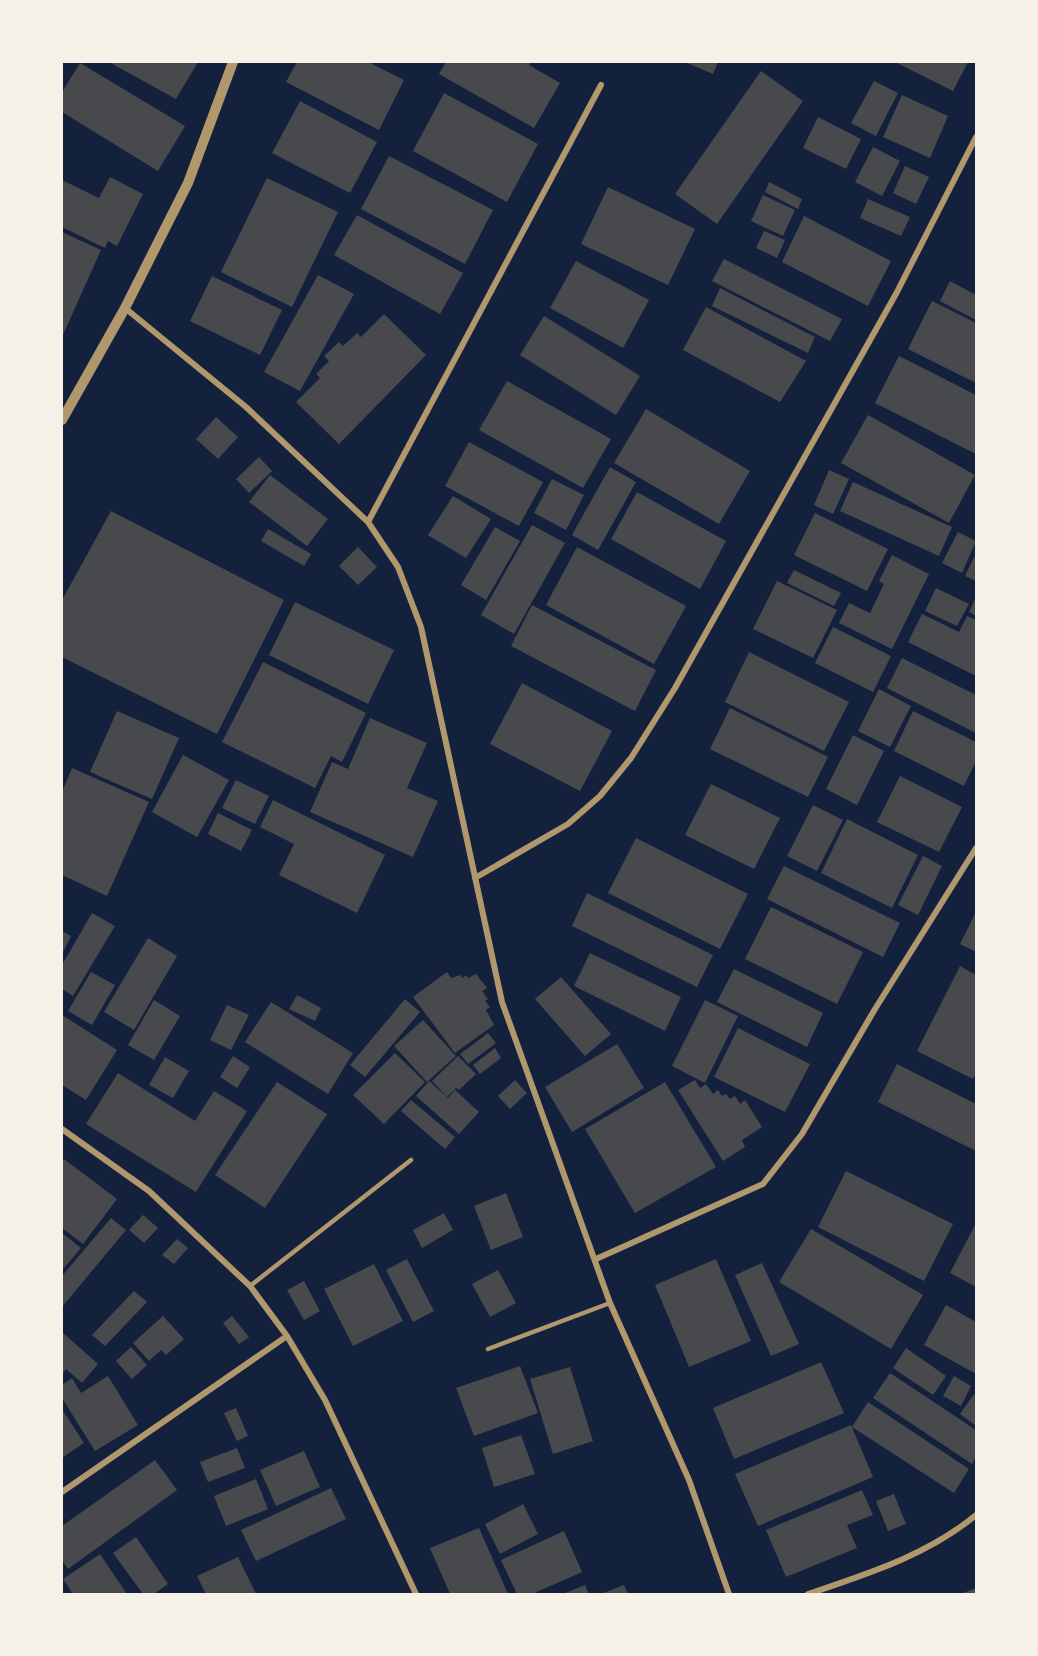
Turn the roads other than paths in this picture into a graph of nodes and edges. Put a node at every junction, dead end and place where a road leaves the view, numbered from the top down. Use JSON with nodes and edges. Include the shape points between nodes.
{"nodes":[{"id":1,"x":233,"y":62,"type":"edge"},
{"id":2,"x":601,"y":85,"type":"dead end"},
{"id":3,"x":976,"y":137,"type":"edge"},
{"id":4,"x":125,"y":308,"type":"junction"},
{"id":5,"x":62,"y":420,"type":"edge"},
{"id":6,"x":368,"y":522,"type":"junction"},
{"id":7,"x":976,"y":848,"type":"edge"},
{"id":8,"x":475,"y":878,"type":"junction"},
{"id":9,"x":62,"y":1129,"type":"edge"},
{"id":10,"x":411,"y":1160,"type":"dead end"},
{"id":11,"x":596,"y":1259,"type":"junction"},
{"id":12,"x":250,"y":1286,"type":"junction"},
{"id":13,"x":610,"y":1303,"type":"junction"},
{"id":14,"x":286,"y":1336,"type":"junction"},
{"id":15,"x":488,"y":1349,"type":"dead end"},
{"id":16,"x":62,"y":1492,"type":"edge"},
{"id":17,"x":976,"y":1515,"type":"edge"},
{"id":18,"x":416,"y":1594,"type":"edge"},
{"id":19,"x":729,"y":1594,"type":"edge"},
{"id":20,"x":808,"y":1594,"type":"edge"}],
"edges":[{"from":1,"to":4,"type":"street","via":[[188,183]]},
{"from":2,"to":6,"type":"street"},
{"from":3,"to":8,"type":"street","via":[[897,292],[675,688],[631,758],[600,796],[568,824]]},
{"from":4,"to":5,"type":"street"},
{"from":4,"to":6,"type":"street","via":[[246,407]]},
{"from":6,"to":8,"type":"street","via":[[398,567],[421,627]]},
{"from":7,"to":11,"type":"street","via":[[802,1134],[763,1184]]},
{"from":8,"to":11,"type":"street","via":[[502,1002]]},
{"from":9,"to":12,"type":"street","via":[[149,1191]]},
{"from":10,"to":12,"type":"lane"},
{"from":11,"to":13,"type":"street"},
{"from":12,"to":14,"type":"street"},
{"from":13,"to":15,"type":"lane"},
{"from":13,"to":19,"type":"street","via":[[689,1480]]},
{"from":14,"to":16,"type":"street"},
{"from":14,"to":18,"type":"street","via":[[325,1400]]},
{"from":17,"to":20,"type":"street","via":[[922,1551]]}]}
